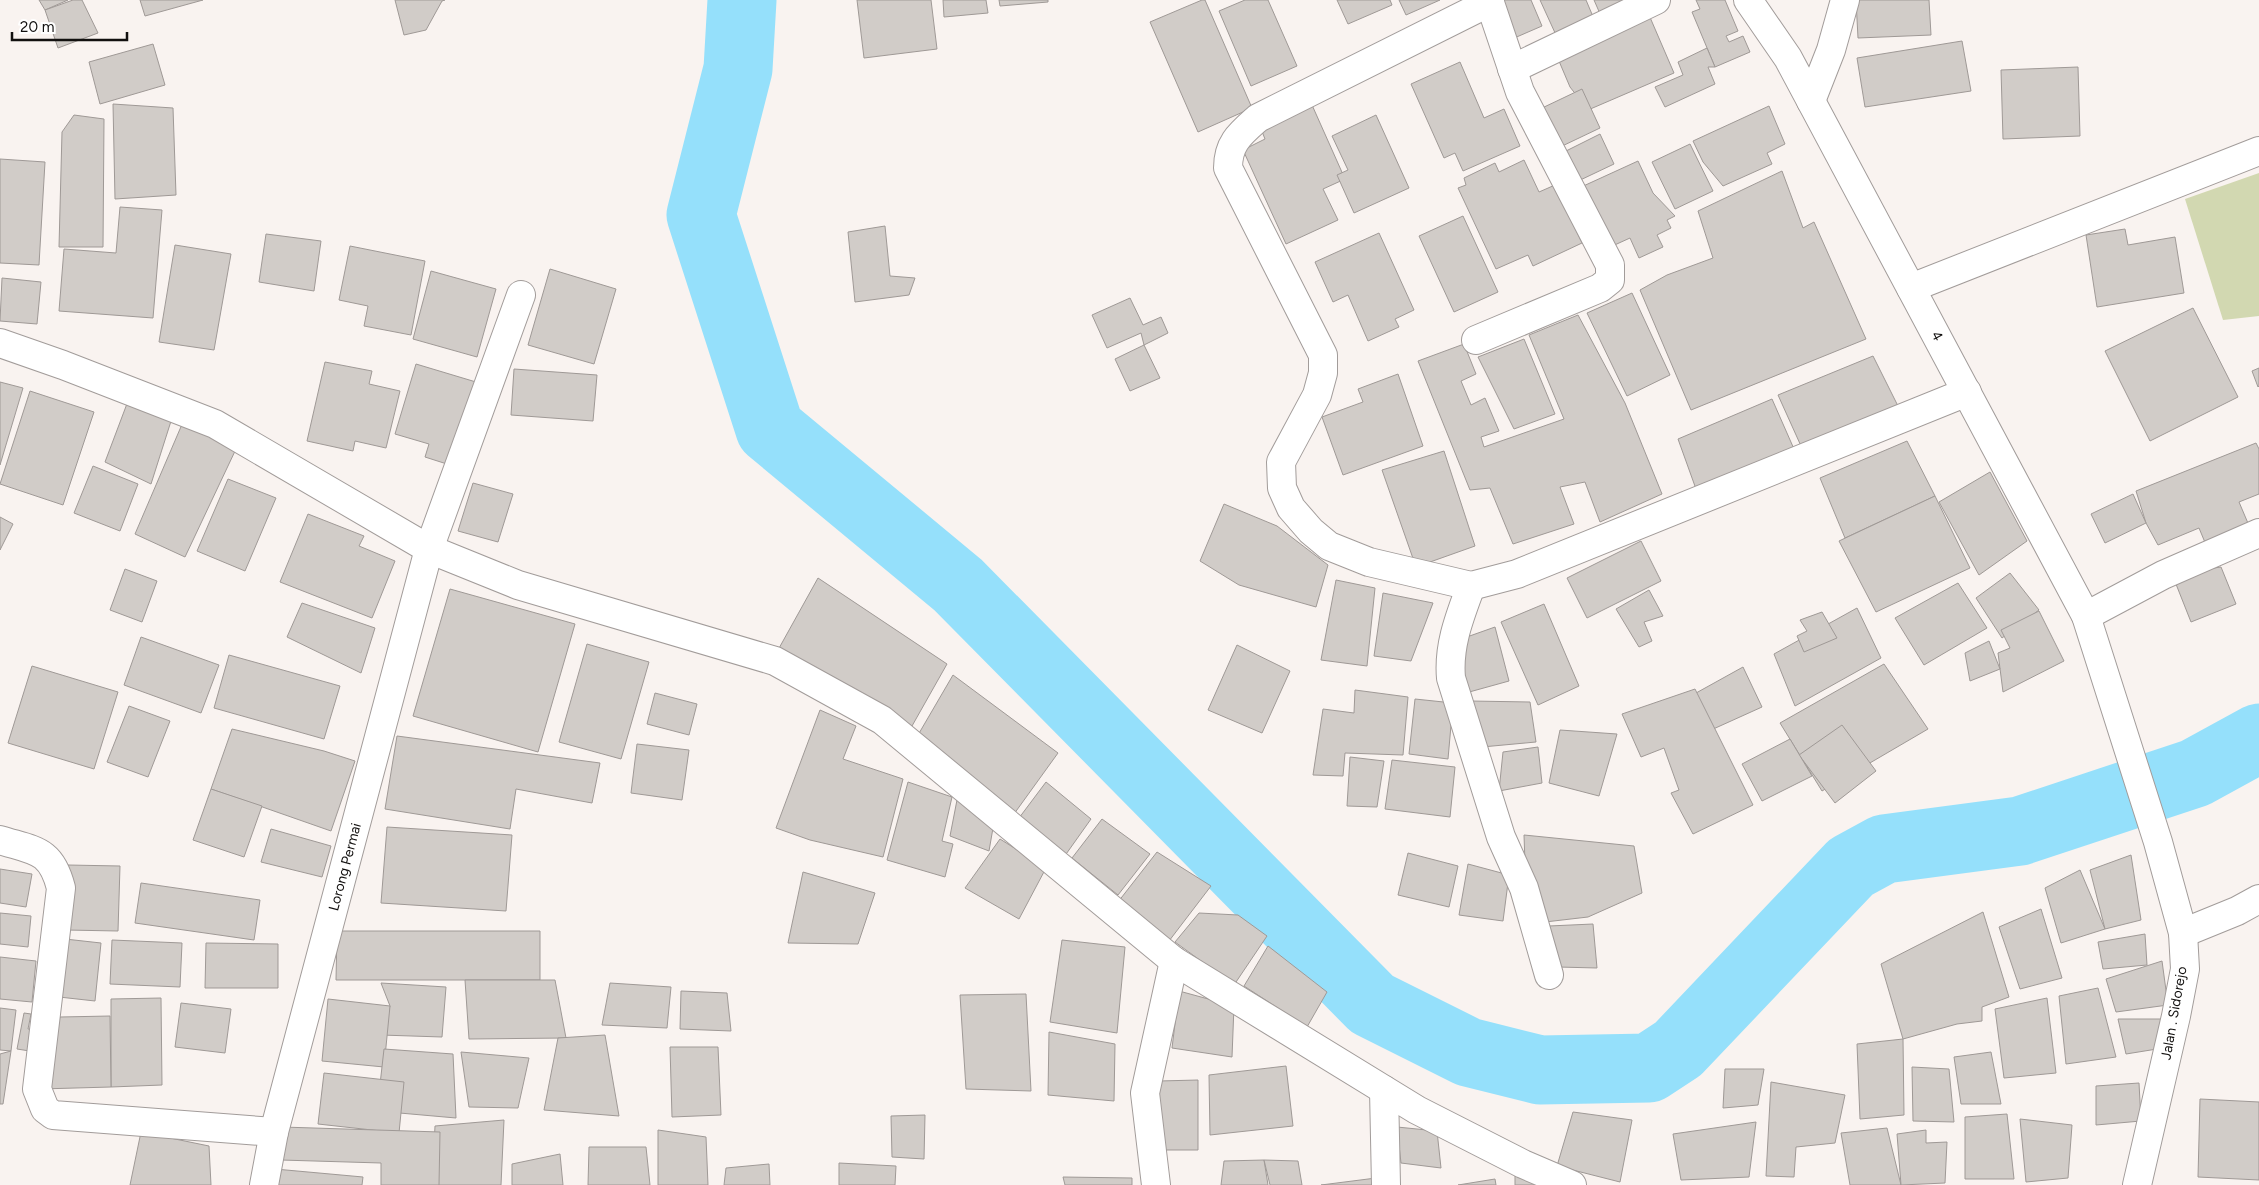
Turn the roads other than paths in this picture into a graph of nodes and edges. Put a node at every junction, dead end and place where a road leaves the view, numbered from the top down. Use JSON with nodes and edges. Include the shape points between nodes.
{"nodes":[{"id":1,"x":1656,"y":0,"type":"edge"},
{"id":2,"x":1748,"y":0,"type":"edge"},
{"id":3,"x":1844,"y":0,"type":"edge"},
{"id":4,"x":1490,"y":1,"type":"edge"},
{"id":5,"x":1512,"y":69,"type":"junction"},
{"id":6,"x":1811,"y":101,"type":"junction"},
{"id":7,"x":2259,"y":151,"type":"edge"},
{"id":8,"x":1912,"y":288,"type":"junction"},
{"id":9,"x":521,"y":295,"type":"dead end"},
{"id":10,"x":1476,"y":340,"type":"dead end"},
{"id":11,"x":0,"y":343,"type":"edge"},
{"id":12,"x":1967,"y":392,"type":"junction"},
{"id":13,"x":2259,"y":533,"type":"edge"},
{"id":14,"x":429,"y":549,"type":"junction"},
{"id":15,"x":1470,"y":586,"type":"junction"},
{"id":16,"x":2086,"y":616,"type":"junction"},
{"id":17,"x":0,"y":840,"type":"edge"},
{"id":18,"x":2158,"y":842,"type":"joint"},
{"id":19,"x":2259,"y":899,"type":"edge"},
{"id":20,"x":2183,"y":933,"type":"junction"},
{"id":21,"x":1174,"y":961,"type":"junction"},
{"id":22,"x":1549,"y":975,"type":"dead end"},
{"id":23,"x":1384,"y":1090,"type":"junction"},
{"id":24,"x":274,"y":1132,"type":"junction"},
{"id":25,"x":264,"y":1185,"type":"edge"},
{"id":26,"x":1156,"y":1185,"type":"edge"},
{"id":27,"x":1386,"y":1185,"type":"edge"},
{"id":28,"x":1572,"y":1185,"type":"edge"},
{"id":29,"x":2137,"y":1185,"type":"edge"}],
"edges":[{"from":1,"to":5,"type":"street"},
{"from":2,"to":6,"type":"street","name":"4","via":[[1788,58]]},
{"from":3,"to":6,"type":"street"},
{"from":4,"to":5,"type":"street"},
{"from":4,"to":15,"type":"street","via":[[1258,118],[1237,137],[1228,155],[1228,168],[1323,355],[1318,395],[1281,462],[1282,488],[1291,508],[1328,546],[1369,562]]},
{"from":5,"to":10,"type":"street","via":[[1520,92],[1610,265],[1610,280],[1600,288]]},
{"from":6,"to":8,"type":"street","name":"4"},
{"from":7,"to":8,"type":"street"},
{"from":8,"to":12,"type":"street","name":"4"},
{"from":9,"to":14,"type":"street","name":"Lorong Permai"},
{"from":11,"to":14,"type":"street","via":[[215,424]]},
{"from":12,"to":15,"type":"street","via":[[1517,574]]},
{"from":12,"to":16,"type":"street","name":"4"},
{"from":13,"to":16,"type":"street","via":[[2163,575]]},
{"from":14,"to":21,"type":"street","via":[[518,585],[775,661],[882,720]]},
{"from":14,"to":24,"type":"street","name":"Lorong Permai"},
{"from":15,"to":22,"type":"street","via":[[1452,641],[1451,678],[1501,836],[1524,888]]},
{"from":16,"to":18,"type":"street","name":"4"},
{"from":17,"to":24,"type":"street","via":[[46,857],[56,869],[61,888],[37,1089],[45,1109],[53,1115]]},
{"from":18,"to":20,"type":"street","name":"Jalan . Sidorejo"},
{"from":19,"to":20,"type":"street"},
{"from":20,"to":29,"type":"street","name":"Jalan . Sidorejo","via":[[2184,969],[2176,1016]]},
{"from":21,"to":23,"type":"street"},
{"from":21,"to":26,"type":"street","via":[[1145,1093]]},
{"from":23,"to":27,"type":"street"},
{"from":23,"to":28,"type":"street","via":[[1523,1164]]},
{"from":24,"to":25,"type":"street","name":"Lorong Permai"}]}
